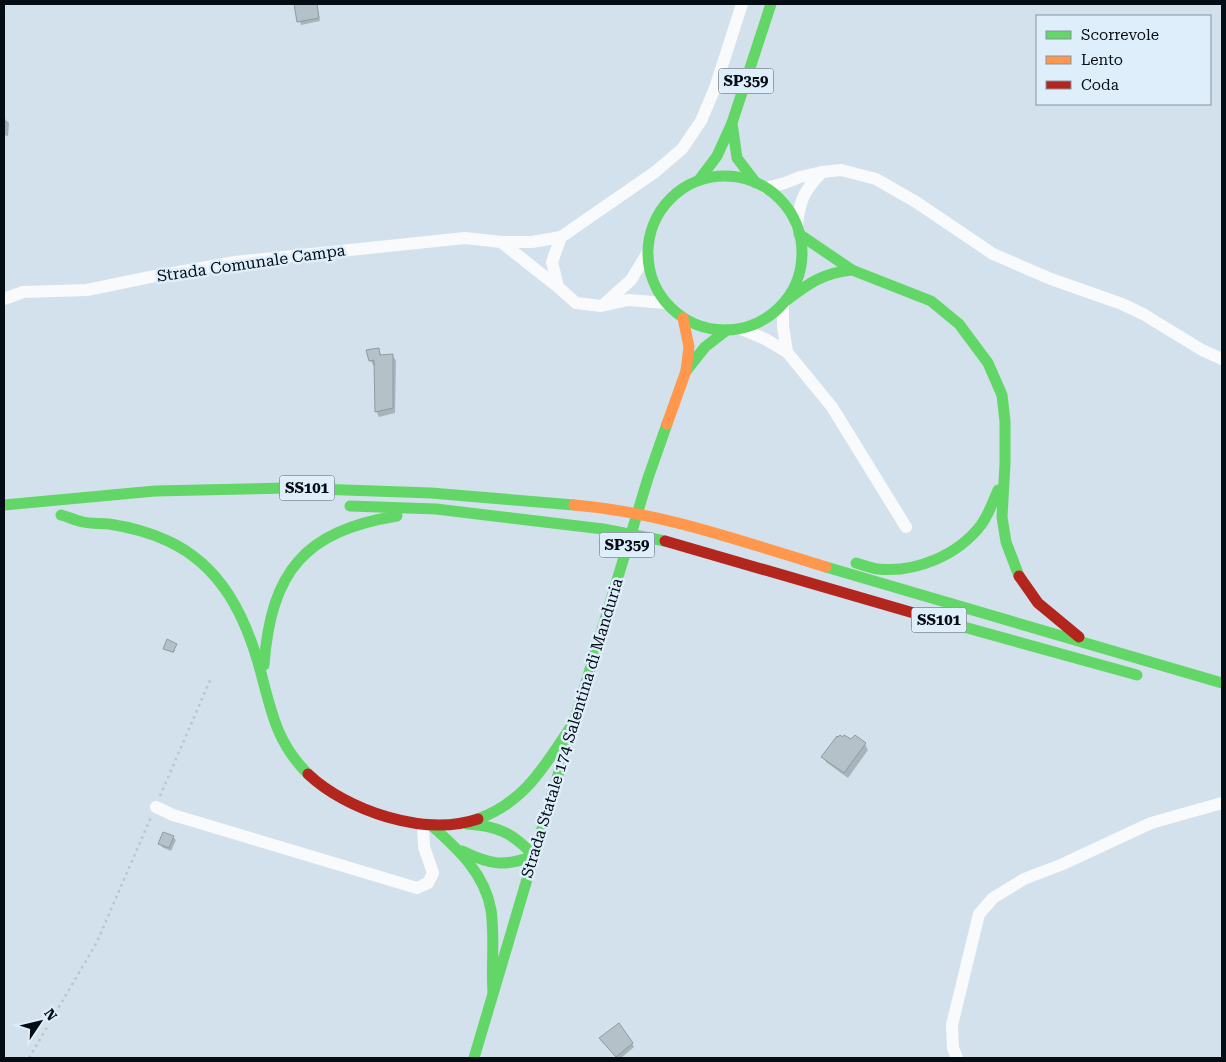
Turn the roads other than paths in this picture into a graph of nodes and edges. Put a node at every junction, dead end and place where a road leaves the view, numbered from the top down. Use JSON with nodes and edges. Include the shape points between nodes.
{"nodes":[{"id":1,"x":742,"y":4,"type":"edge"},
{"id":2,"x":771,"y":4,"type":"edge"},
{"id":3,"x":732,"y":123,"type":"junction"},
{"id":4,"x":822,"y":172,"type":"junction"},
{"id":5,"x":700,"y":180,"type":"junction"},
{"id":6,"x":761,"y":185,"type":"junction"},
{"id":7,"x":798,"y":230,"type":"junction"},
{"id":8,"x":561,"y":237,"type":"junction"},
{"id":9,"x":501,"y":242,"type":"junction"},
{"id":10,"x":648,"y":252,"type":"junction"},
{"id":11,"x":852,"y":270,"type":"junction"},
{"id":12,"x":558,"y":286,"type":"junction"},
{"id":13,"x":4,"y":299,"type":"edge"},
{"id":14,"x":784,"y":302,"type":"junction"},
{"id":15,"x":666,"y":303,"type":"junction"},
{"id":16,"x":601,"y":306,"type":"junction"},
{"id":17,"x":683,"y":318,"type":"junction"},
{"id":18,"x":741,"y":329,"type":"junction"},
{"id":19,"x":727,"y":330,"type":"junction"},
{"id":20,"x":787,"y":352,"type":"junction"},
{"id":21,"x":1222,"y":359,"type":"edge"},
{"id":22,"x":686,"y":371,"type":"junction"},
{"id":23,"x":1005,"y":464,"type":"junction"},
{"id":24,"x":4,"y":506,"type":"edge"},
{"id":25,"x":341,"y":506,"type":"dead end"},
{"id":26,"x":430,"y":510,"type":"junction"},
{"id":27,"x":99,"y":512,"type":"dead end"},
{"id":28,"x":906,"y":527,"type":"dead end"},
{"id":29,"x":770,"y":551,"type":"junction"},
{"id":30,"x":1088,"y":644,"type":"junction"},
{"id":31,"x":1149,"y":678,"type":"dead end"},
{"id":32,"x":1222,"y":683,"type":"edge"},
{"id":33,"x":264,"y":685,"type":"junction"},
{"id":34,"x":574,"y":722,"type":"junction"},
{"id":35,"x":1222,"y":803,"type":"edge"},
{"id":36,"x":156,"y":807,"type":"road end"},
{"id":37,"x":463,"y":824,"type":"junction"},
{"id":38,"x":427,"y":825,"type":"junction"},
{"id":39,"x":460,"y":850,"type":"junction"},
{"id":40,"x":534,"y":856,"type":"junction"},
{"id":41,"x":494,"y":992,"type":"junction"},
{"id":42,"x":474,"y":1058,"type":"edge"},
{"id":43,"x":957,"y":1058,"type":"edge"}],
"edges":[{"from":1,"to":8,"type":"street","via":[[715,88],[701,121],[682,149],[655,172]]},
{"from":2,"to":3,"type":"main road","number":"SP359"},
{"from":3,"to":5,"type":"main road","number":"SP359","via":[[717,156]]},
{"from":3,"to":6,"type":"main road","number":"SP359","via":[[737,158]]},
{"from":4,"to":6,"type":"street","via":[[785,183]]},
{"from":4,"to":7,"type":"street","via":[[799,204]]},
{"from":4,"to":21,"type":"street","via":[[841,170],[876,179],[993,254],[1122,304]]},
{"from":5,"to":6,"type":"main road","via":[[718,176],[737,177]]},
{"from":5,"to":10,"type":"main road","via":[[668,201],[650,234]]},
{"from":6,"to":7,"type":"main road","via":[[781,200]]},
{"from":7,"to":11,"type":"main road"},
{"from":7,"to":14,"type":"main road","via":[[802,248],[799,275]]},
{"from":8,"to":9,"type":"street","name":"Strada Comunale Campa","via":[[532,242]]},
{"from":8,"to":12,"type":"street","via":[[552,262]]},
{"from":9,"to":12,"type":"street"},
{"from":9,"to":13,"type":"street","name":"Strada Comunale Campa","via":[[465,238],[235,262],[87,290],[23,292]]},
{"from":10,"to":15,"type":"main road","via":[[656,288]]},
{"from":10,"to":16,"type":"street","via":[[631,280]]},
{"from":11,"to":14,"type":"main road","via":[[816,277]]},
{"from":11,"to":23,"type":"main road","via":[[931,301],[959,324],[988,363],[1002,395]]},
{"from":12,"to":16,"type":"street","via":[[576,303]]},
{"from":14,"to":18,"type":"main road","via":[[771,316]]},
{"from":14,"to":20,"type":"street"},
{"from":15,"to":16,"type":"street","via":[[628,300]]},
{"from":15,"to":17,"type":"main road"},
{"from":17,"to":19,"type":"main road","via":[[704,328]]},
{"from":17,"to":22,"type":"main road","name":"Strada Statale 174 Salentina di Manduria","number":"SP359","via":[[689,347]]},
{"from":18,"to":19,"type":"main road"},
{"from":18,"to":20,"type":"street","via":[[765,338]]},
{"from":19,"to":22,"type":"main road","name":"Strada Statale 174 Salentina di Manduria","number":"SP359","via":[[705,348]]},
{"from":20,"to":28,"type":"street","via":[[832,407]]},
{"from":22,"to":34,"type":"main road","name":"Strada Statale 174 Salentina di Manduria","number":"SP359","via":[[645,487]]},
{"from":23,"to":29,"type":"main road","via":[[993,507],[973,535],[949,555],[916,567],[878,569],[820,554]]},
{"from":23,"to":30,"type":"main road","via":[[1002,516],[1006,542],[1018,574],[1038,603]]},
{"from":24,"to":29,"type":"main road","number":"SS101","via":[[155,491],[288,488],[431,492],[610,508],[664,519]]},
{"from":25,"to":26,"type":"main road","number":"SS101"},
{"from":26,"to":31,"type":"main road","number":"SS101","via":[[603,529],[657,539]]},
{"from":26,"to":33,"type":"main road","via":[[384,518],[332,534],[316,544],[290,569],[272,607],[265,642]]},
{"from":27,"to":33,"type":"main road","via":[[57,515],[142,531],[172,542],[201,562],[214,574],[240,611]]},
{"from":29,"to":30,"type":"main road","number":"SS101"},
{"from":30,"to":32,"type":"main road","number":"SS101"},
{"from":33,"to":38,"type":"main road","via":[[273,722],[286,747],[327,790],[361,807]]},
{"from":34,"to":37,"type":"main road","via":[[532,784],[495,812]]},
{"from":34,"to":40,"type":"main road","name":"Strada Statale 174 Salentina di Manduria","number":"SP359"},
{"from":35,"to":43,"type":"street","via":[[1151,822],[1064,864],[1024,879],[993,898],[979,914],[952,1025]]},
{"from":36,"to":38,"type":"street","via":[[173,815],[417,888],[428,883],[433,873],[424,847]]},
{"from":37,"to":38,"type":"main road"},
{"from":37,"to":40,"type":"main road","via":[[482,825],[510,833]]},
{"from":38,"to":39,"type":"main road"},
{"from":39,"to":40,"type":"main road","via":[[496,866]]},
{"from":39,"to":41,"type":"main road","via":[[488,895]]},
{"from":40,"to":41,"type":"main road","name":"Strada Statale 174 Salentina di Manduria","number":"SP359"},
{"from":41,"to":42,"type":"main road","name":"Strada Statale 174 Salentina di Manduria","number":"SP359"}]}
